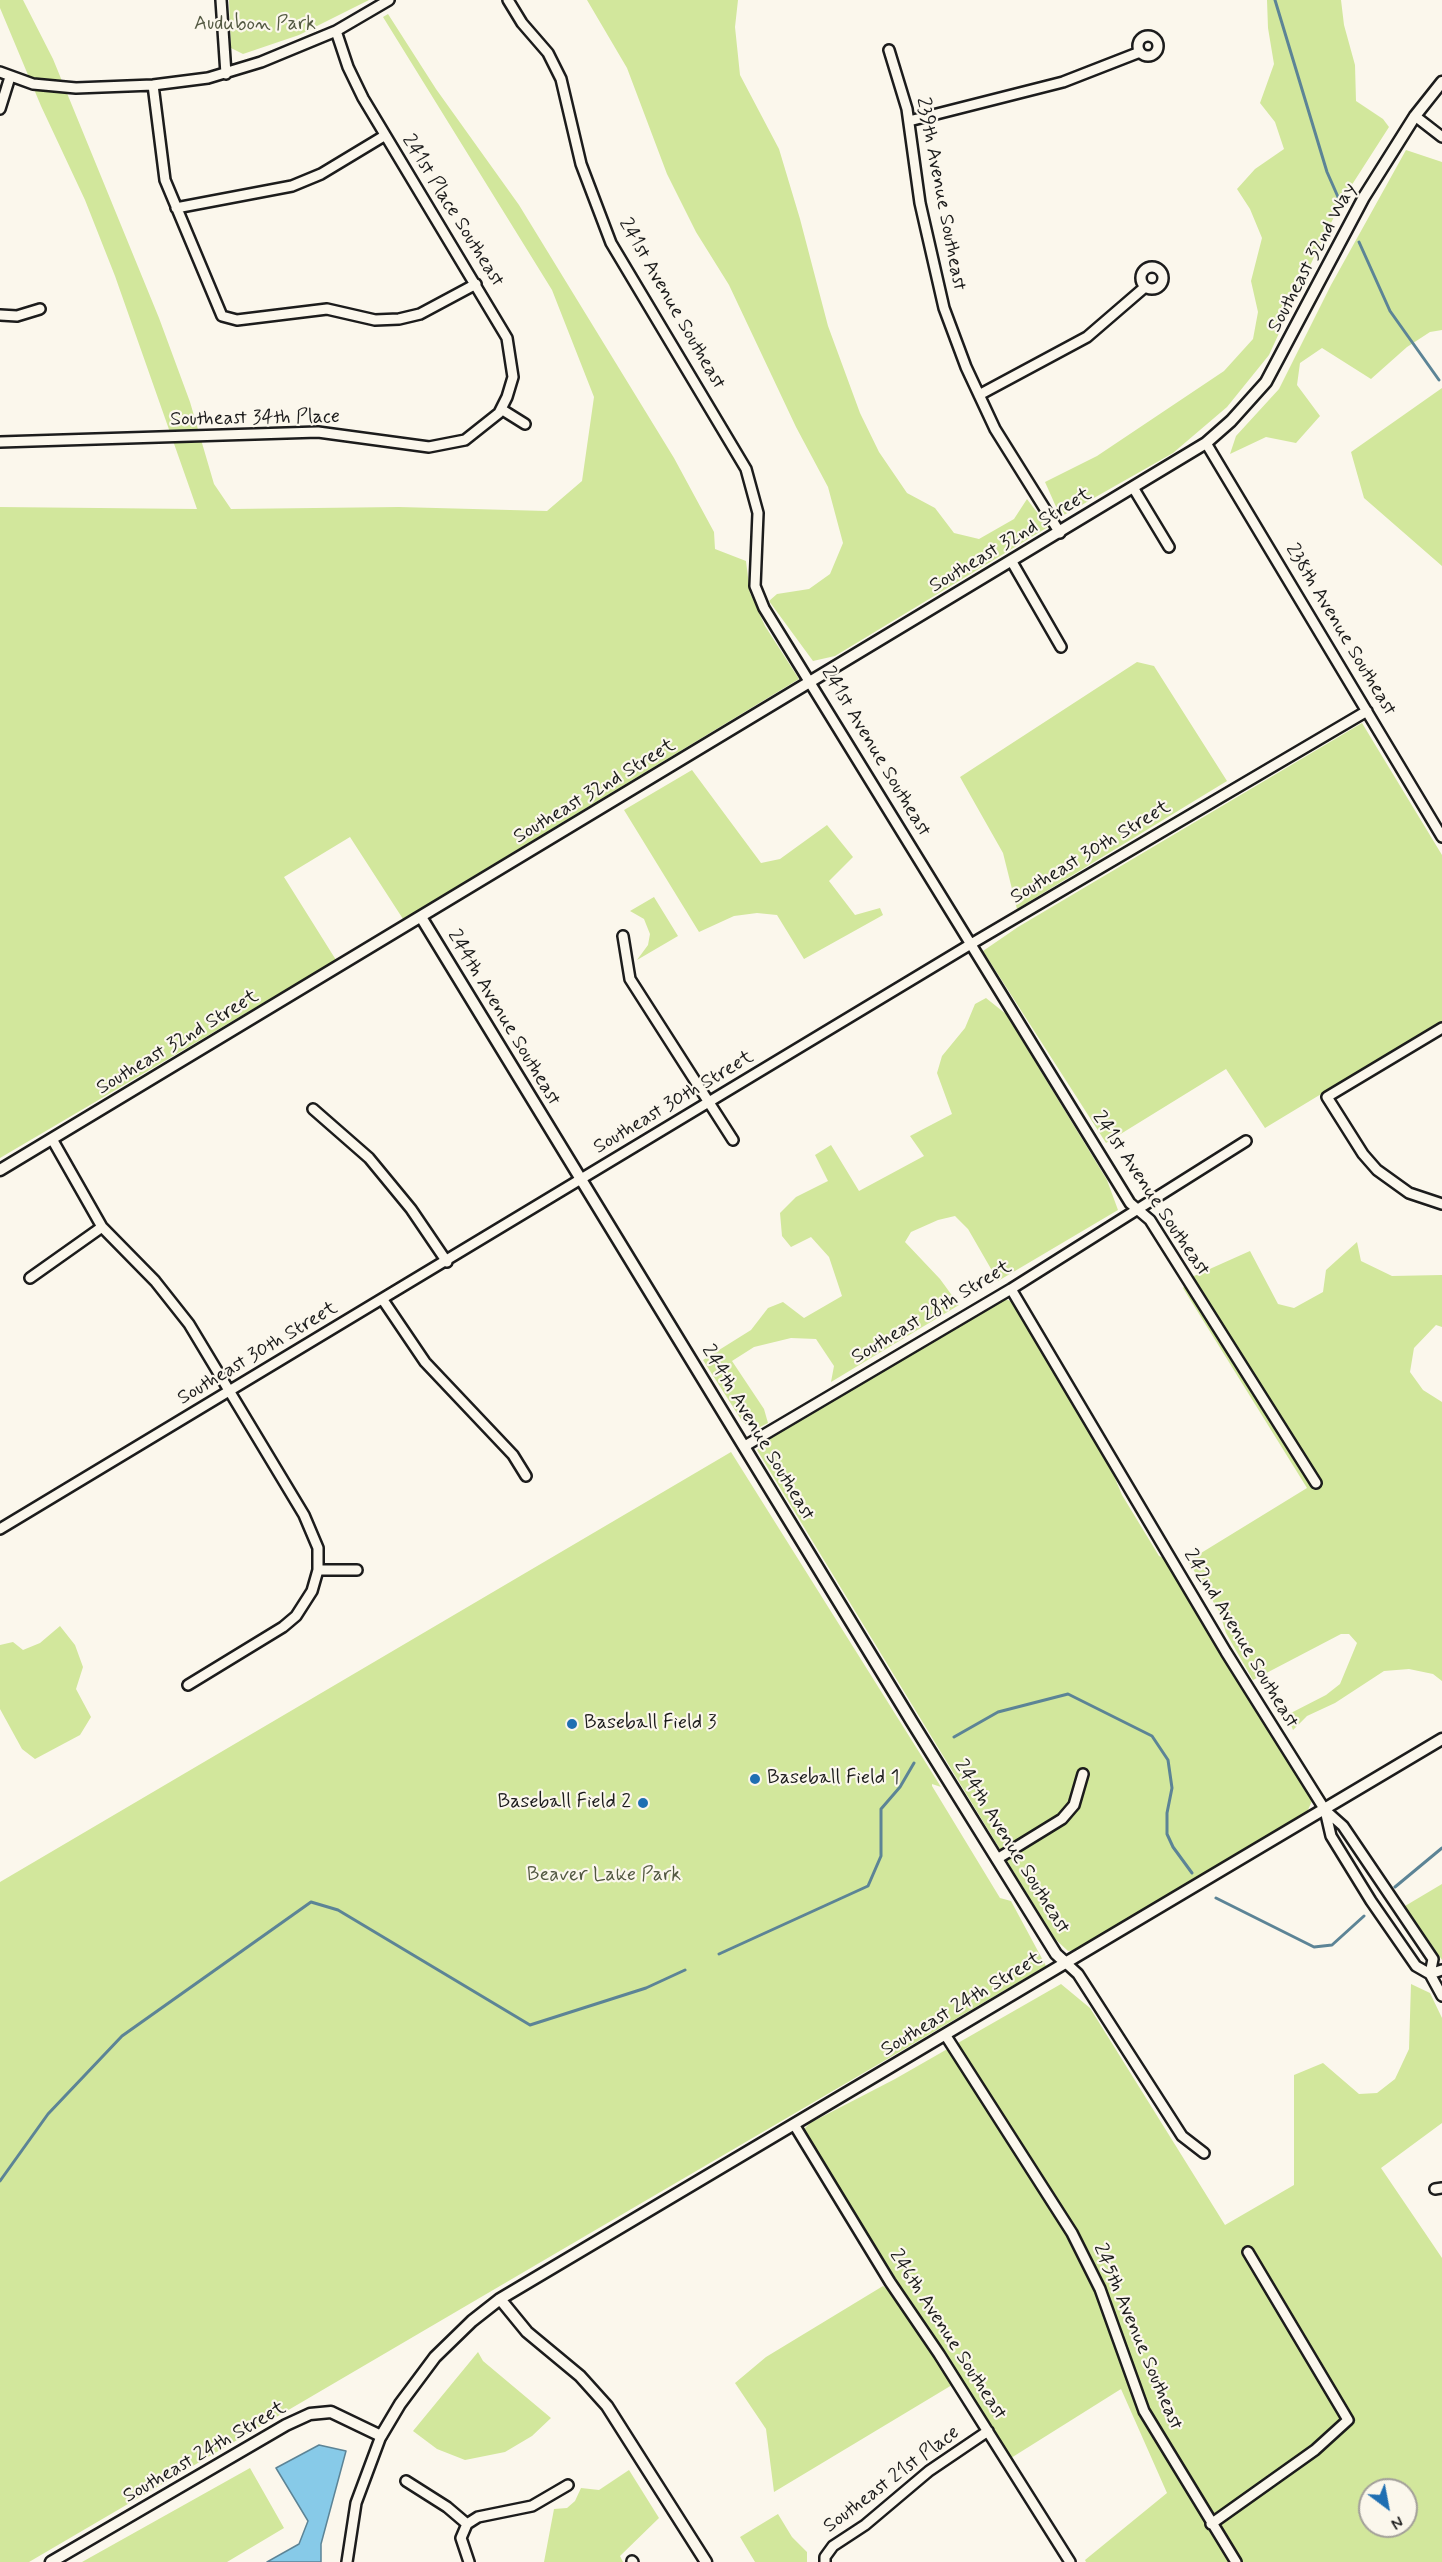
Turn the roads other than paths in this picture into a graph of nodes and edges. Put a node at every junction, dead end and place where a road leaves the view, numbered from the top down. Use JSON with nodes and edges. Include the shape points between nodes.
{"nodes":[{"id":1,"x":221,"y":0,"type":"edge"},
{"id":2,"x":389,"y":0,"type":"edge"},
{"id":3,"x":508,"y":0,"type":"edge"},
{"id":4,"x":336,"y":31,"type":"junction"},
{"id":5,"x":889,"y":50,"type":"dead end"},
{"id":6,"x":1140,"y":52,"type":"dead end"},
{"id":7,"x":0,"y":72,"type":"edge"},
{"id":8,"x":226,"y":74,"type":"junction"},
{"id":9,"x":10,"y":77,"type":"junction"},
{"id":10,"x":1442,"y":82,"type":"edge"},
{"id":11,"x":153,"y":85,"type":"junction"},
{"id":12,"x":0,"y":109,"type":"edge"},
{"id":13,"x":1414,"y":116,"type":"junction"},
{"id":14,"x":909,"y":122,"type":"junction"},
{"id":15,"x":384,"y":136,"type":"junction"},
{"id":16,"x":1442,"y":137,"type":"edge"},
{"id":17,"x":176,"y":208,"type":"junction"},
{"id":18,"x":476,"y":284,"type":"junction"},
{"id":19,"x":1145,"y":287,"type":"dead end"},
{"id":20,"x":40,"y":309,"type":"dead end"},
{"id":21,"x":0,"y":315,"type":"edge"},
{"id":22,"x":979,"y":395,"type":"junction"},
{"id":23,"x":500,"y":411,"type":"junction"},
{"id":24,"x":525,"y":424,"type":"dead end"},
{"id":25,"x":0,"y":442,"type":"edge"},
{"id":26,"x":1206,"y":443,"type":"junction"},
{"id":27,"x":1134,"y":489,"type":"junction"},
{"id":28,"x":1060,"y":533,"type":"junction"},
{"id":29,"x":1169,"y":547,"type":"dead end"},
{"id":30,"x":1012,"y":562,"type":"junction"},
{"id":31,"x":1061,"y":647,"type":"dead end"},
{"id":32,"x":812,"y":682,"type":"junction"},
{"id":33,"x":1367,"y":711,"type":"junction"},
{"id":34,"x":1442,"y":837,"type":"edge"},
{"id":35,"x":422,"y":917,"type":"junction"},
{"id":36,"x":623,"y":936,"type":"dead end"},
{"id":37,"x":971,"y":944,"type":"junction"},
{"id":38,"x":1442,"y":1028,"type":"edge"},
{"id":39,"x":710,"y":1102,"type":"junction"},
{"id":40,"x":313,"y":1109,"type":"dead end"},
{"id":41,"x":52,"y":1139,"type":"junction"},
{"id":42,"x":733,"y":1140,"type":"dead end"},
{"id":43,"x":1246,"y":1141,"type":"dead end"},
{"id":44,"x":0,"y":1170,"type":"edge"},
{"id":45,"x":581,"y":1181,"type":"junction"},
{"id":46,"x":1442,"y":1204,"type":"edge"},
{"id":47,"x":1137,"y":1209,"type":"junction"},
{"id":48,"x":102,"y":1227,"type":"junction"},
{"id":49,"x":447,"y":1262,"type":"junction"},
{"id":50,"x":30,"y":1278,"type":"dead end"},
{"id":51,"x":1011,"y":1288,"type":"junction"},
{"id":52,"x":383,"y":1300,"type":"junction"},
{"id":53,"x":229,"y":1392,"type":"junction"},
{"id":54,"x":745,"y":1446,"type":"junction"},
{"id":55,"x":526,"y":1476,"type":"dead end"},
{"id":56,"x":1316,"y":1483,"type":"dead end"},
{"id":57,"x":0,"y":1529,"type":"edge"},
{"id":58,"x":318,"y":1570,"type":"junction"},
{"id":59,"x":357,"y":1570,"type":"dead end"},
{"id":60,"x":188,"y":1685,"type":"dead end"},
{"id":61,"x":1442,"y":1739,"type":"edge"},
{"id":62,"x":1083,"y":1774,"type":"dead end"},
{"id":63,"x":1324,"y":1810,"type":"junction"},
{"id":64,"x":997,"y":1859,"type":"junction"},
{"id":65,"x":1066,"y":1963,"type":"junction"},
{"id":66,"x":1442,"y":1970,"type":"edge"},
{"id":67,"x":1430,"y":1974,"type":"junction"},
{"id":68,"x":1442,"y":1996,"type":"edge"},
{"id":69,"x":946,"y":2036,"type":"junction"},
{"id":70,"x":795,"y":2126,"type":"junction"},
{"id":71,"x":1204,"y":2153,"type":"dead end"},
{"id":72,"x":1248,"y":2252,"type":"dead end"},
{"id":73,"x":500,"y":2299,"type":"junction"},
{"id":74,"x":988,"y":2431,"type":"junction"},
{"id":75,"x":381,"y":2436,"type":"junction"},
{"id":76,"x":406,"y":2481,"type":"dead end"},
{"id":77,"x":567,"y":2485,"type":"dead end"},
{"id":78,"x":467,"y":2524,"type":"junction"},
{"id":79,"x":1211,"y":2524,"type":"junction"},
{"id":80,"x":51,"y":2562,"type":"edge"},
{"id":81,"x":347,"y":2562,"type":"edge"},
{"id":82,"x":469,"y":2562,"type":"edge"},
{"id":83,"x":706,"y":2562,"type":"edge"},
{"id":84,"x":825,"y":2562,"type":"edge"},
{"id":85,"x":1070,"y":2562,"type":"edge"},
{"id":86,"x":1236,"y":2562,"type":"edge"}],
"edges":[{"from":1,"to":8,"type":"street"},
{"from":2,"to":4,"type":"street"},
{"from":3,"to":32,"type":"street","name":"241st Avenue Southeast","via":[[558,72],[581,164],[611,243],[746,469],[758,513],[755,586],[771,621]]},
{"from":4,"to":8,"type":"street"},
{"from":4,"to":15,"type":"street","name":"241st Place Southeast","via":[[348,68]]},
{"from":5,"to":14,"type":"street","name":"239th Avenue Southeast"},
{"from":6,"to":14,"type":"street","via":[[1063,82]]},
{"from":7,"to":9,"type":"street"},
{"from":8,"to":11,"type":"street"},
{"from":9,"to":11,"type":"street","via":[[33,84],[76,88]]},
{"from":9,"to":12,"type":"street"},
{"from":10,"to":13,"type":"street","name":"Southeast 32nd Way"},
{"from":11,"to":17,"type":"street","via":[[162,167]]},
{"from":13,"to":16,"type":"street"},
{"from":13,"to":26,"type":"street","name":"Southeast 32nd Way","via":[[1364,197],[1266,382]]},
{"from":14,"to":22,"type":"street","name":"239th Avenue Southeast","via":[[920,203],[944,308]]},
{"from":15,"to":17,"type":"street","via":[[321,174],[292,186]]},
{"from":15,"to":18,"type":"street","name":"241st Place Southeast"},
{"from":17,"to":18,"type":"street","via":[[222,316],[237,320],[327,309],[375,320],[399,319],[420,314]]},
{"from":18,"to":23,"type":"street","name":"241st Place Southeast","via":[[499,321],[511,351],[513,376]]},
{"from":19,"to":22,"type":"street","via":[[1087,337]]},
{"from":20,"to":21,"type":"street","via":[[16,316]]},
{"from":22,"to":28,"type":"street","name":"239th Avenue Southeast","via":[[1015,464]]},
{"from":23,"to":24,"type":"street"},
{"from":23,"to":25,"type":"street","name":"Southeast 34th Place","via":[[465,440],[429,447],[318,432]]},
{"from":26,"to":27,"type":"street","name":"Southeast 32nd Street"},
{"from":26,"to":33,"type":"street","name":"238th Avenue Southeast"},
{"from":27,"to":28,"type":"street","name":"Southeast 32nd Street"},
{"from":27,"to":29,"type":"street"},
{"from":28,"to":30,"type":"street","name":"Southeast 32nd Street"},
{"from":30,"to":31,"type":"street"},
{"from":30,"to":32,"type":"street","name":"Southeast 32nd Street"},
{"from":32,"to":35,"type":"street","name":"Southeast 32nd Street"},
{"from":32,"to":37,"type":"street","name":"241st Avenue Southeast"},
{"from":33,"to":34,"type":"street","name":"238th Avenue Southeast"},
{"from":33,"to":37,"type":"street","name":"Southeast 30th Street"},
{"from":35,"to":41,"type":"street","name":"Southeast 32nd Street"},
{"from":35,"to":45,"type":"street","name":"244th Avenue Southeast"},
{"from":36,"to":39,"type":"street","via":[[630,979]]},
{"from":37,"to":39,"type":"street","name":"Southeast 30th Street"},
{"from":37,"to":47,"type":"street","name":"241st Avenue Southeast","via":[[1093,1145]]},
{"from":38,"to":46,"type":"street","via":[[1327,1097],[1377,1170],[1409,1193]]},
{"from":39,"to":42,"type":"street"},
{"from":39,"to":45,"type":"street","name":"Southeast 30th Street"},
{"from":40,"to":49,"type":"street","via":[[369,1158]]},
{"from":41,"to":44,"type":"street","name":"Southeast 32nd Street"},
{"from":41,"to":48,"type":"street"},
{"from":43,"to":47,"type":"street","name":"Southeast 28th Street"},
{"from":45,"to":49,"type":"street","name":"Southeast 30th Street"},
{"from":45,"to":54,"type":"street","name":"244th Avenue Southeast"},
{"from":47,"to":51,"type":"street","name":"Southeast 28th Street"},
{"from":47,"to":56,"type":"street","name":"241st Avenue Southeast","via":[[1149,1220]]},
{"from":48,"to":50,"type":"street"},
{"from":48,"to":53,"type":"street","via":[[171,1299]]},
{"from":49,"to":52,"type":"street","name":"Southeast 30th Street"},
{"from":51,"to":54,"type":"street","name":"Southeast 28th Street"},
{"from":51,"to":63,"type":"street","name":"242nd Avenue Southeast"},
{"from":52,"to":53,"type":"street","name":"Southeast 30th Street"},
{"from":52,"to":55,"type":"street","via":[[425,1362],[513,1455]]},
{"from":53,"to":57,"type":"street","name":"Southeast 30th Street"},
{"from":53,"to":58,"type":"street","via":[[304,1515],[318,1548]]},
{"from":54,"to":64,"type":"street","name":"244th Avenue Southeast"},
{"from":58,"to":59,"type":"street"},
{"from":58,"to":60,"type":"street","via":[[312,1591],[297,1616]]},
{"from":61,"to":63,"type":"street","name":"Southeast 24th Street"},
{"from":62,"to":64,"type":"street","via":[[1074,1805],[1062,1819]]},
{"from":63,"to":65,"type":"street","name":"Southeast 24th Street"},
{"from":63,"to":67,"type":"street","name":"242nd Avenue Southeast","via":[[1331,1836],[1371,1901],[1416,1966]]},
{"from":63,"to":67,"type":"street","name":"242nd Avenue Southeast","via":[[1343,1826],[1432,1959]]},
{"from":64,"to":65,"type":"street","name":"244th Avenue Southeast","via":[[1056,1954]]},
{"from":65,"to":69,"type":"street","name":"Southeast 24th Street"},
{"from":65,"to":71,"type":"street","via":[[1078,1974],[1182,2136]]},
{"from":66,"to":67,"type":"street"},
{"from":67,"to":68,"type":"street","name":"242nd Avenue Southeast"},
{"from":69,"to":70,"type":"street","name":"Southeast 24th Street"},
{"from":69,"to":79,"type":"street","name":"245th Avenue Southeast","via":[[1072,2233],[1100,2289],[1144,2411]]},
{"from":70,"to":73,"type":"street","name":"Southeast 24th Street"},
{"from":70,"to":74,"type":"street","name":"246th Avenue Southeast","via":[[890,2282]]},
{"from":72,"to":79,"type":"street","via":[[1347,2420],[1315,2450]]},
{"from":73,"to":75,"type":"street","name":"Southeast 24th Street","via":[[435,2357]]},
{"from":73,"to":83,"type":"street","via":[[527,2332],[608,2406]]},
{"from":74,"to":84,"type":"street","name":"Southeast 21st Place","via":[[841,2539]]},
{"from":74,"to":85,"type":"street","name":"246th Avenue Southeast"},
{"from":75,"to":80,"type":"street","name":"Southeast 24th Street","via":[[330,2412],[310,2414]]},
{"from":75,"to":81,"type":"street","via":[[356,2503]]},
{"from":76,"to":78,"type":"street"},
{"from":77,"to":78,"type":"street","via":[[532,2506],[478,2517]]},
{"from":78,"to":82,"type":"street","via":[[461,2538]]},
{"from":79,"to":86,"type":"street","name":"245th Avenue Southeast"}]}
